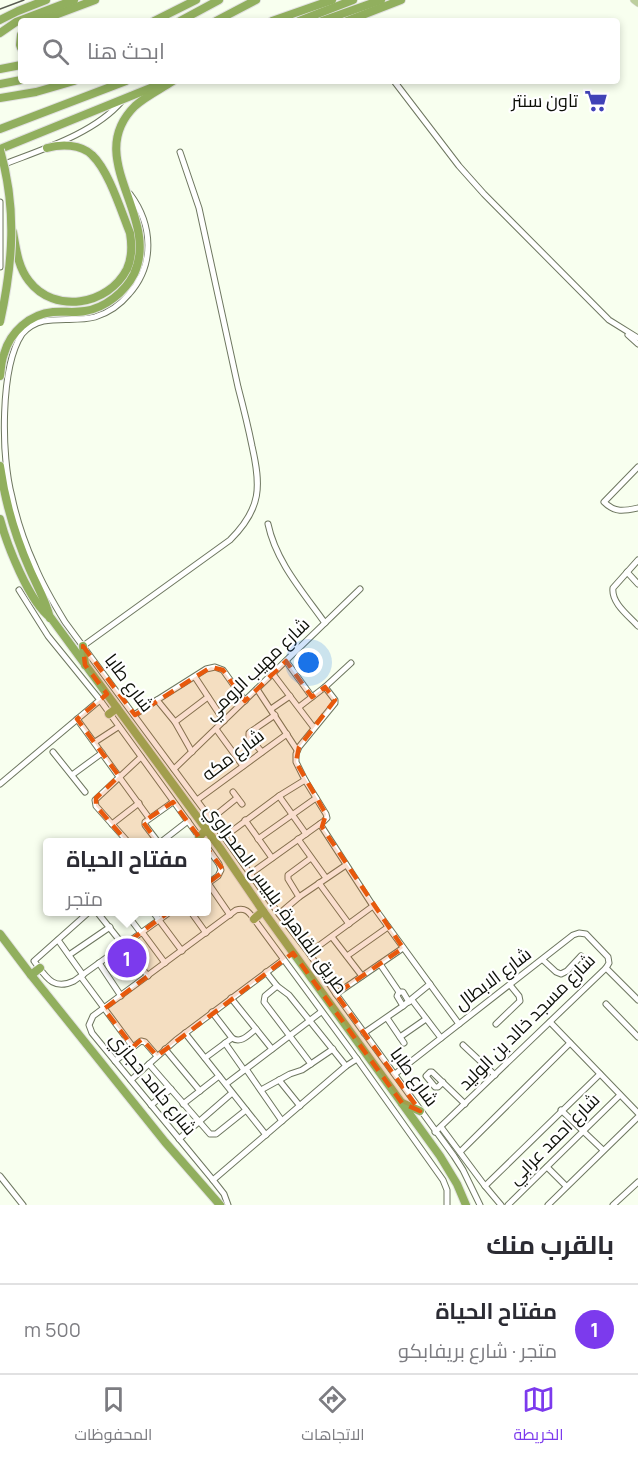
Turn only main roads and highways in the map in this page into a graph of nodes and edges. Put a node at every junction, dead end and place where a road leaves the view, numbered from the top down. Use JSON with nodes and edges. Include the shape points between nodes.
{"nodes":[{"id":1,"x":46,"y":0,"type":"edge"},
{"id":2,"x":74,"y":0,"type":"edge"},
{"id":3,"x":95,"y":0,"type":"edge"},
{"id":4,"x":196,"y":0,"type":"edge"},
{"id":5,"x":219,"y":0,"type":"edge"},
{"id":6,"x":256,"y":0,"type":"edge"},
{"id":7,"x":332,"y":0,"type":"edge"},
{"id":8,"x":353,"y":0,"type":"edge"},
{"id":9,"x":381,"y":0,"type":"edge"},
{"id":10,"x":401,"y":0,"type":"edge"},
{"id":11,"x":634,"y":0,"type":"edge"},
{"id":12,"x":638,"y":3,"type":"edge"},
{"id":13,"x":325,"y":17,"type":"edge"},
{"id":14,"x":27,"y":18,"type":"edge"},
{"id":15,"x":47,"y":18,"type":"edge"},
{"id":16,"x":160,"y":18,"type":"edge"},
{"id":17,"x":186,"y":18,"type":"edge"},
{"id":18,"x":222,"y":18,"type":"edge"},
{"id":19,"x":281,"y":18,"type":"edge"},
{"id":20,"x":356,"y":18,"type":"edge"},
{"id":21,"x":0,"y":20,"type":"edge"},
{"id":22,"x":18,"y":21,"type":"edge"},
{"id":23,"x":0,"y":33,"type":"edge"},
{"id":24,"x":18,"y":66,"type":"edge"},
{"id":25,"x":0,"y":69,"type":"edge"},
{"id":26,"x":18,"y":81,"type":"edge"},
{"id":27,"x":0,"y":84,"type":"edge"},
{"id":28,"x":64,"y":84,"type":"edge"},
{"id":29,"x":118,"y":84,"type":"edge"},
{"id":30,"x":163,"y":84,"type":"edge"},
{"id":31,"x":166,"y":84,"type":"edge"},
{"id":32,"x":0,"y":98,"type":"edge"},
{"id":33,"x":0,"y":129,"type":"edge"},
{"id":34,"x":47,"y":148,"type":"road end"},
{"id":35,"x":0,"y":150,"type":"edge"},
{"id":36,"x":12,"y":229,"type":"junction"},
{"id":37,"x":0,"y":322,"type":"edge"},
{"id":38,"x":0,"y":376,"type":"edge"},
{"id":39,"x":0,"y":466,"type":"edge"},
{"id":40,"x":0,"y":519,"type":"edge"},
{"id":41,"x":51,"y":618,"type":"junction"},
{"id":42,"x":83,"y":646,"type":"road end"},
{"id":43,"x":85,"y":665,"type":"junction"},
{"id":44,"x":203,"y":836,"type":"edge"},
{"id":45,"x":211,"y":846,"type":"edge"},
{"id":46,"x":263,"y":911,"type":"junction"},
{"id":47,"x":254,"y":919,"type":"road end"},
{"id":48,"x":0,"y":934,"type":"edge"},
{"id":49,"x":37,"y":964,"type":"road end"},
{"id":50,"x":31,"y":975,"type":"junction"},
{"id":51,"x":402,"y":1103,"type":"junction"},
{"id":52,"x":420,"y":1111,"type":"road end"},
{"id":53,"x":220,"y":1205,"type":"edge"},
{"id":54,"x":466,"y":1205,"type":"edge"}],
"edges":[{"from":1,"to":21,"type":"highway"},
{"from":2,"to":14,"type":"highway"},
{"from":3,"to":15,"type":"highway"},
{"from":4,"to":16,"type":"highway"},
{"from":5,"to":17,"type":"highway"},
{"from":6,"to":18,"type":"highway"},
{"from":7,"to":19,"type":"highway"},
{"from":8,"to":13,"type":"highway"},
{"from":9,"to":13,"type":"highway"},
{"from":10,"to":20,"type":"highway"},
{"from":11,"to":12,"type":"main road"},
{"from":22,"to":23,"type":"highway"},
{"from":24,"to":25,"type":"highway"},
{"from":26,"to":27,"type":"highway"},
{"from":28,"to":32,"type":"highway"},
{"from":29,"to":33,"type":"highway"},
{"from":30,"to":35,"type":"highway"},
{"from":31,"to":38,"type":"highway","via":[[136,105],[121,124],[115,144],[118,168],[139,230],[139,261],[130,281],[99,308],[34,316],[12,336],[3,354]]},
{"from":34,"to":36,"type":"highway","via":[[73,146],[96,158],[130,233],[127,269],[118,282],[96,297],[85,302],[57,301],[27,279]]},
{"from":35,"to":36,"type":"highway","bridge":true},
{"from":36,"to":37,"type":"highway","bridge":true},
{"from":39,"to":41,"type":"highway","via":[[11,519]]},
{"from":40,"to":41,"type":"highway","via":[[21,573],[42,610]]},
{"from":41,"to":43,"type":"highway","name":"طريق القاهرة, بلبيس الصحراوي"},
{"from":42,"to":43,"type":"highway"},
{"from":43,"to":44,"type":"highway","name":"طريق القاهرة, بلبيس الصحراوي","via":[[113,711]]},
{"from":45,"to":46,"type":"highway","name":"طريق القاهرة, بلبيس الصحراوي"},
{"from":46,"to":47,"type":"highway"},
{"from":46,"to":51,"type":"highway","name":"طريق القاهرة, بلبيس الصحراوي"},
{"from":48,"to":50,"type":"highway"},
{"from":49,"to":50,"type":"highway"},
{"from":50,"to":53,"type":"highway"},
{"from":51,"to":52,"type":"highway"},
{"from":51,"to":54,"type":"highway","name":"طريق القاهرة, بلبيس الصحراوي","via":[[445,1164]]}]}
